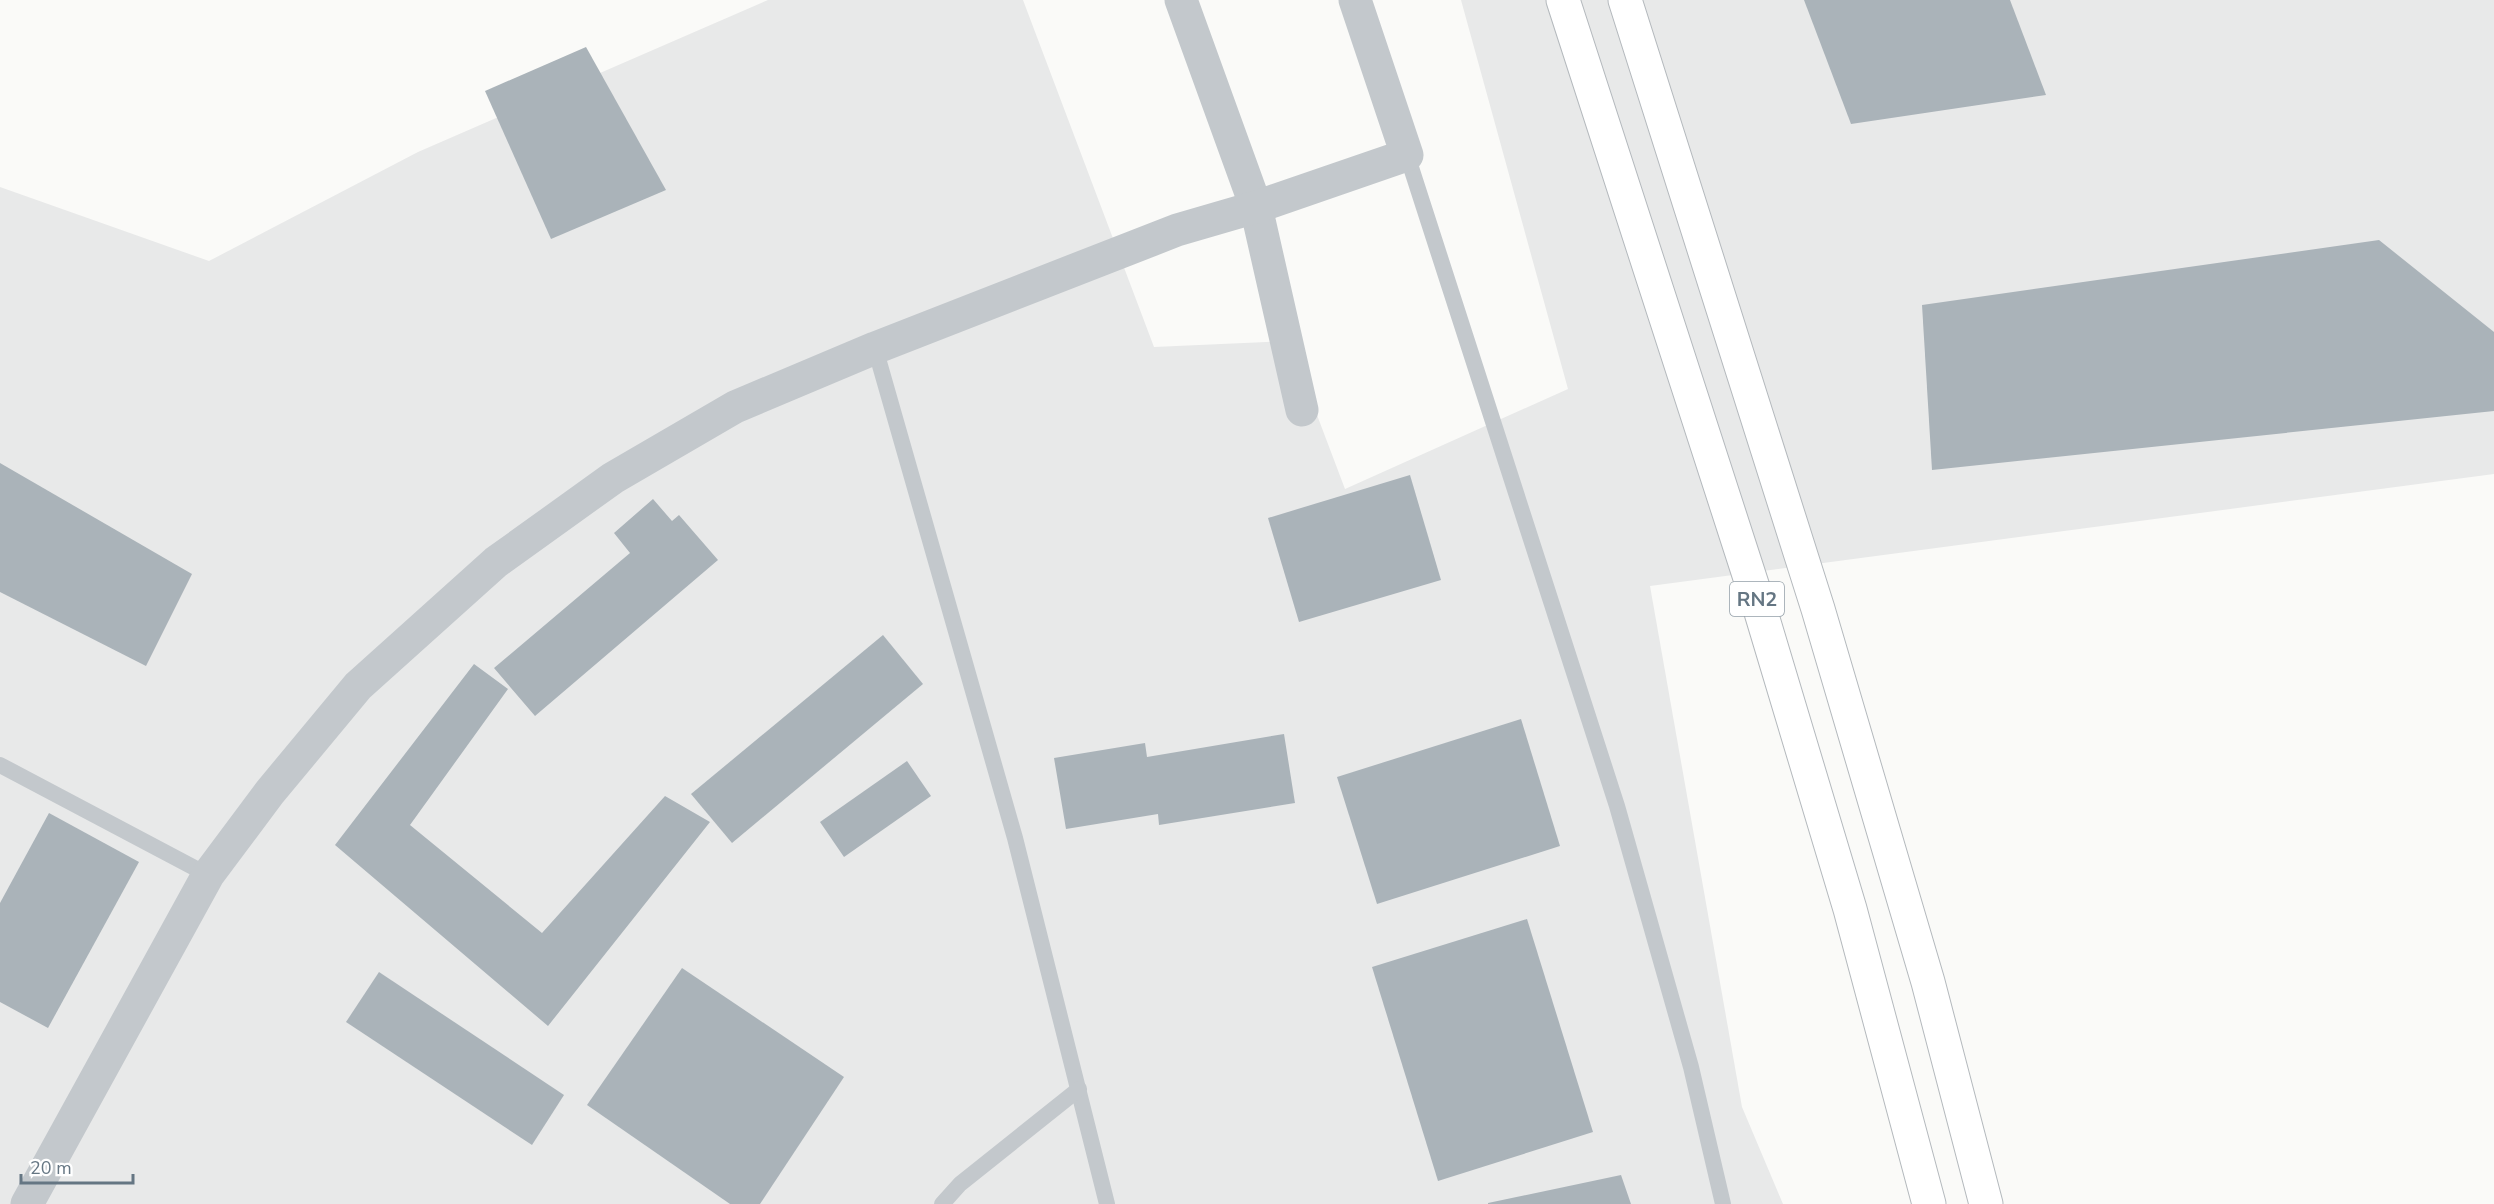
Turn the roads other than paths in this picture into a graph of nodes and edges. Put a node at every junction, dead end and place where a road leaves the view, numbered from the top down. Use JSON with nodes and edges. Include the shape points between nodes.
{"nodes":[{"id":1,"x":1181,"y":0,"type":"edge"},
{"id":2,"x":1355,"y":0,"type":"edge"},
{"id":3,"x":1563,"y":0,"type":"edge"},
{"id":4,"x":1625,"y":0,"type":"edge"},
{"id":5,"x":1407,"y":155,"type":"junction"},
{"id":6,"x":1256,"y":207,"type":"junction"},
{"id":7,"x":876,"y":348,"type":"junction"},
{"id":8,"x":1302,"y":410,"type":"dead end"},
{"id":9,"x":0,"y":765,"type":"edge"},
{"id":10,"x":208,"y":875,"type":"junction"},
{"id":11,"x":1079,"y":1089,"type":"junction"},
{"id":12,"x":27,"y":1204,"type":"edge"},
{"id":13,"x":942,"y":1204,"type":"edge"},
{"id":14,"x":1107,"y":1204,"type":"edge"},
{"id":15,"x":1723,"y":1204,"type":"edge"},
{"id":16,"x":1929,"y":1204,"type":"edge"},
{"id":17,"x":1986,"y":1204,"type":"edge"}],
"edges":[{"from":1,"to":6,"type":"street"},
{"from":2,"to":5,"type":"street"},
{"from":3,"to":16,"type":"highway","number":"RN2","via":[[1763,620],[1850,909]]},
{"from":4,"to":17,"type":"highway","number":"RN2","via":[[1821,620],[1928,982]]},
{"from":5,"to":6,"type":"street"},
{"from":5,"to":15,"type":"lane","via":[[1617,806],[1691,1067]]},
{"from":6,"to":7,"type":"street","via":[[1177,230]]},
{"from":6,"to":8,"type":"street"},
{"from":7,"to":10,"type":"street","via":[[735,407],[614,478],[496,562],[358,686],[270,792]]},
{"from":7,"to":11,"type":"lane","via":[[1015,838]]},
{"from":9,"to":10,"type":"lane"},
{"from":10,"to":12,"type":"street"},
{"from":11,"to":13,"type":"lane","via":[[960,1184]]},
{"from":11,"to":14,"type":"lane"}]}
